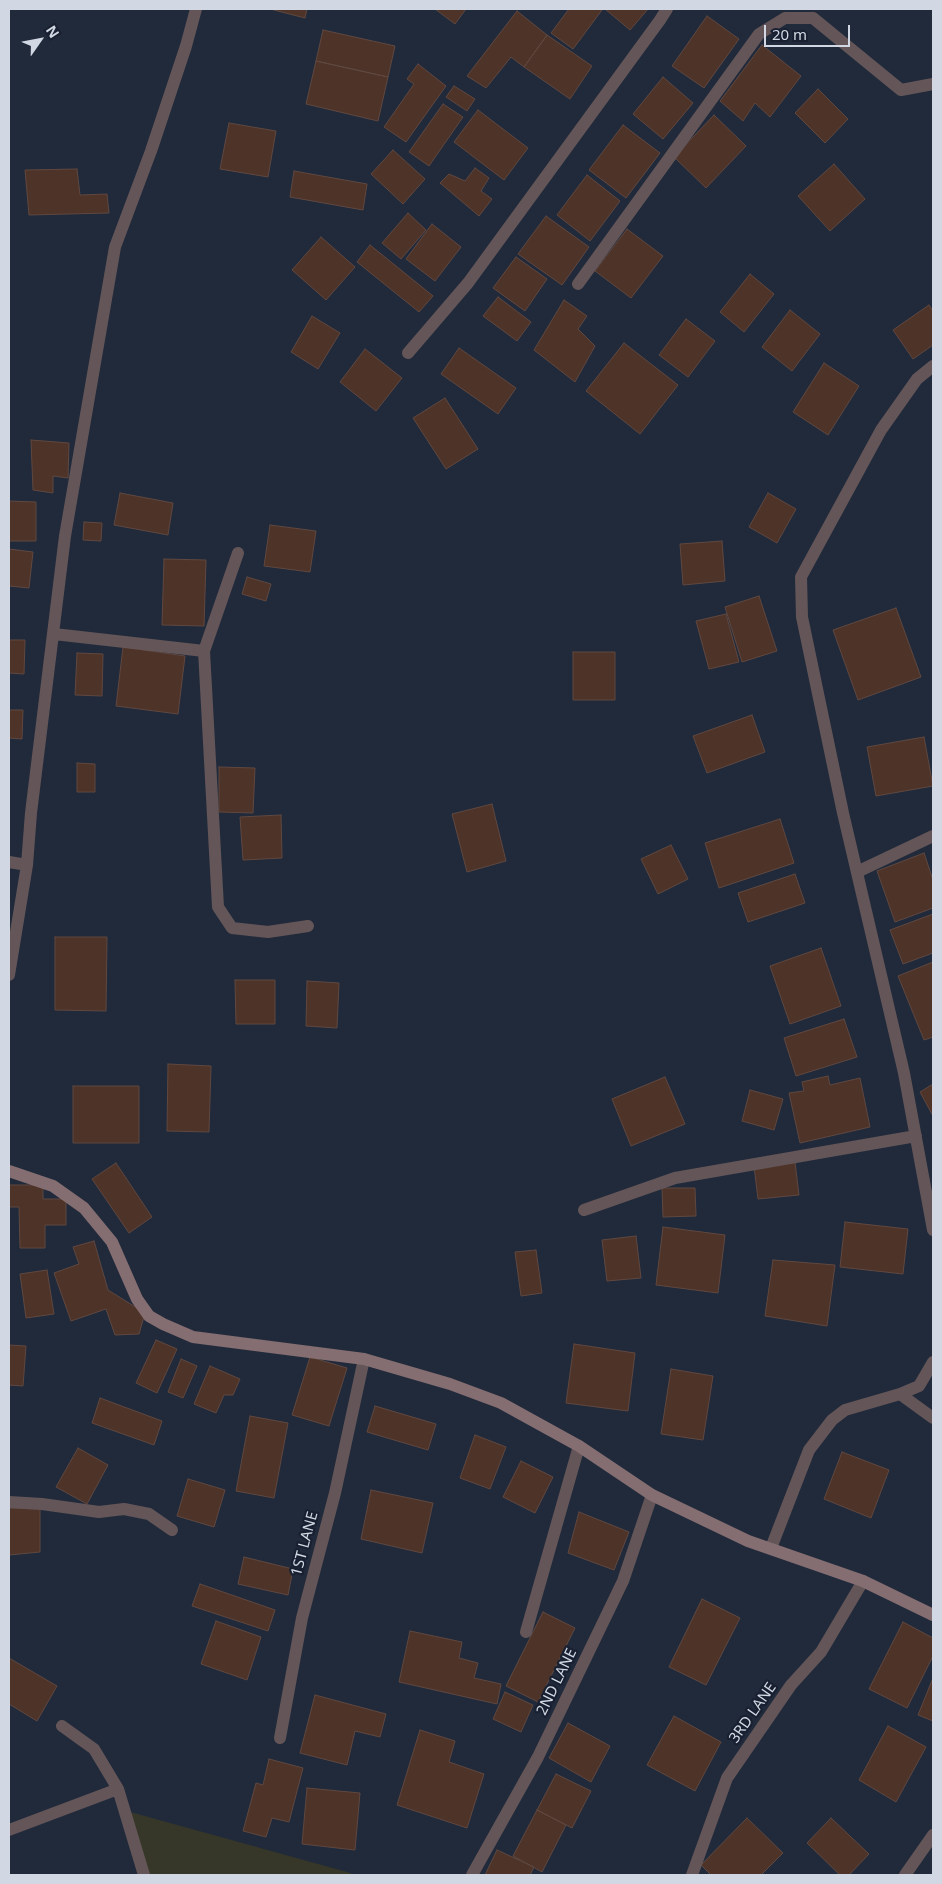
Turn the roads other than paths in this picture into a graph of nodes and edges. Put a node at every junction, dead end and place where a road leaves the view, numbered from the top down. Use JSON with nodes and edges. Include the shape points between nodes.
{"nodes":[{"id":1,"x":196,"y":9,"type":"edge"},
{"id":2,"x":667,"y":9,"type":"edge"},
{"id":3,"x":933,"y":84,"type":"edge"},
{"id":4,"x":578,"y":284,"type":"dead end"},
{"id":5,"x":408,"y":354,"type":"dead end"},
{"id":6,"x":933,"y":366,"type":"edge"},
{"id":7,"x":238,"y":553,"type":"dead end"},
{"id":8,"x":54,"y":634,"type":"junction"},
{"id":9,"x":204,"y":651,"type":"junction"},
{"id":10,"x":933,"y":836,"type":"edge"},
{"id":11,"x":9,"y":862,"type":"edge"},
{"id":12,"x":27,"y":865,"type":"junction"},
{"id":13,"x":857,"y":872,"type":"junction"},
{"id":14,"x":308,"y":926,"type":"dead end"},
{"id":15,"x":9,"y":975,"type":"edge"},
{"id":16,"x":916,"y":1136,"type":"junction"},
{"id":17,"x":9,"y":1171,"type":"edge"},
{"id":18,"x":584,"y":1210,"type":"dead end"},
{"id":19,"x":933,"y":1230,"type":"edge"},
{"id":20,"x":364,"y":1360,"type":"junction"},
{"id":21,"x":933,"y":1362,"type":"edge"},
{"id":22,"x":900,"y":1394,"type":"junction"},
{"id":23,"x":933,"y":1418,"type":"edge"},
{"id":24,"x":579,"y":1446,"type":"junction"},
{"id":25,"x":652,"y":1496,"type":"junction"},
{"id":26,"x":9,"y":1502,"type":"edge"},
{"id":27,"x":172,"y":1530,"type":"dead end"},
{"id":28,"x":771,"y":1548,"type":"junction"},
{"id":29,"x":863,"y":1581,"type":"junction"},
{"id":30,"x":933,"y":1615,"type":"edge"},
{"id":31,"x":526,"y":1632,"type":"dead end"},
{"id":32,"x":62,"y":1726,"type":"dead end"},
{"id":33,"x":280,"y":1738,"type":"dead end"},
{"id":34,"x":118,"y":1789,"type":"junction"},
{"id":35,"x":9,"y":1830,"type":"edge"},
{"id":36,"x":933,"y":1835,"type":"edge"},
{"id":37,"x":144,"y":1875,"type":"edge"},
{"id":38,"x":472,"y":1875,"type":"edge"},
{"id":39,"x":692,"y":1875,"type":"edge"},
{"id":40,"x":906,"y":1875,"type":"edge"}],
"edges":[{"from":1,"to":8,"type":"street","via":[[151,151],[114,247],[65,536]]},
{"from":2,"to":5,"type":"street","via":[[474,275]]},
{"from":3,"to":4,"type":"street","via":[[901,90],[813,18],[785,18],[760,34]]},
{"from":6,"to":13,"type":"street","via":[[917,379],[881,430],[801,577],[802,617]]},
{"from":7,"to":9,"type":"street"},
{"from":8,"to":9,"type":"street"},
{"from":8,"to":12,"type":"street"},
{"from":9,"to":14,"type":"street","via":[[218,907],[232,928],[268,932]]},
{"from":10,"to":13,"type":"street"},
{"from":11,"to":12,"type":"street"},
{"from":12,"to":15,"type":"street"},
{"from":13,"to":16,"type":"street"},
{"from":16,"to":18,"type":"street","via":[[675,1178]]},
{"from":16,"to":19,"type":"street"},
{"from":17,"to":20,"type":"street","via":[[53,1186],[84,1208],[112,1242],[137,1299],[149,1316],[163,1324],[193,1337]]},
{"from":20,"to":24,"type":"street","via":[[450,1384],[501,1403]]},
{"from":20,"to":33,"type":"street","name":"1ST LANE","via":[[335,1493],[302,1618]]},
{"from":21,"to":22,"type":"street","via":[[919,1386]]},
{"from":22,"to":23,"type":"street"},
{"from":22,"to":28,"type":"street","via":[[845,1410],[832,1420],[809,1450]]},
{"from":24,"to":25,"type":"street"},
{"from":24,"to":31,"type":"street"},
{"from":25,"to":28,"type":"street","via":[[748,1541]]},
{"from":25,"to":38,"type":"street","name":"2ND LANE","via":[[623,1581],[538,1757]]},
{"from":26,"to":27,"type":"street","via":[[99,1512],[124,1508],[149,1514]]},
{"from":28,"to":29,"type":"street"},
{"from":29,"to":30,"type":"street"},
{"from":29,"to":39,"type":"street","name":"3RD LANE","via":[[821,1652],[791,1685],[727,1778]]},
{"from":32,"to":34,"type":"street","via":[[94,1750]]},
{"from":34,"to":35,"type":"street"},
{"from":34,"to":37,"type":"street"},
{"from":36,"to":40,"type":"street"}]}
